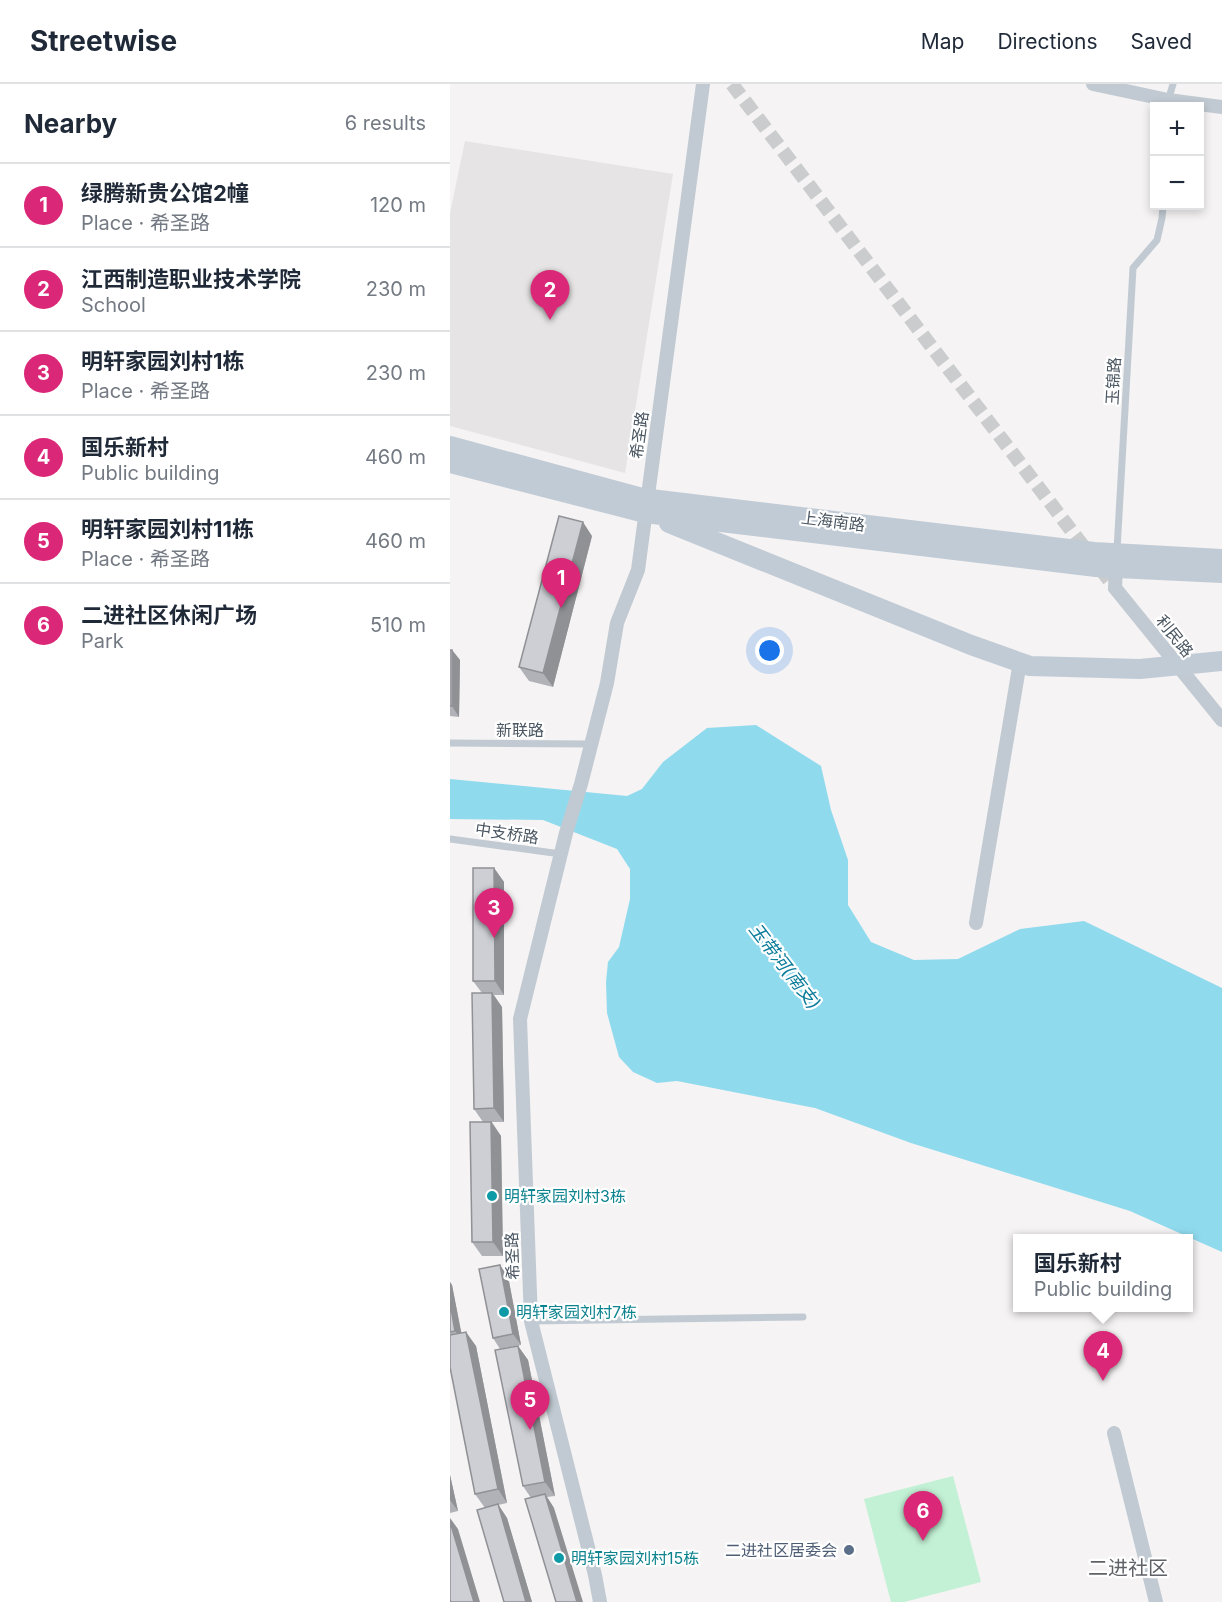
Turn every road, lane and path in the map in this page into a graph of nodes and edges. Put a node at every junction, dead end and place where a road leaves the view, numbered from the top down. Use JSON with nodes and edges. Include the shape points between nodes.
{"nodes":[{"id":1,"x":703,"y":84,"type":"edge"},
{"id":2,"x":1093,"y":84,"type":"edge"},
{"id":3,"x":1173,"y":84,"type":"edge"},
{"id":4,"x":1164,"y":102,"type":"edge"},
{"id":5,"x":1168,"y":102,"type":"edge"},
{"id":6,"x":1204,"y":106,"type":"edge"},
{"id":7,"x":1222,"y":107,"type":"edge"},
{"id":8,"x":1163,"y":210,"type":"edge"},
{"id":9,"x":450,"y":446,"type":"edge"},
{"id":10,"x":450,"y":463,"type":"edge"},
{"id":11,"x":646,"y":506,"type":"junction"},
{"id":12,"x":1222,"y":559,"type":"edge"},
{"id":13,"x":1117,"y":560,"type":"junction"},
{"id":14,"x":1222,"y":573,"type":"edge"},
{"id":15,"x":1222,"y":661,"type":"edge"},
{"id":16,"x":1020,"y":662,"type":"junction"},
{"id":17,"x":1178,"y":665,"type":"junction"},
{"id":18,"x":1222,"y":720,"type":"edge"},
{"id":19,"x":450,"y":743,"type":"edge"},
{"id":20,"x":591,"y":744,"type":"junction"},
{"id":21,"x":450,"y":839,"type":"edge"},
{"id":22,"x":561,"y":854,"type":"junction"},
{"id":23,"x":976,"y":923,"type":"dead end"},
{"id":24,"x":802,"y":1317,"type":"dead end"},
{"id":25,"x":531,"y":1321,"type":"junction"},
{"id":26,"x":1114,"y":1433,"type":"dead end"},
{"id":27,"x":600,"y":1602,"type":"edge"},
{"id":28,"x":1156,"y":1602,"type":"edge"}],
"edges":[{"from":1,"to":11,"type":"street","name":"希圣路"},
{"from":2,"to":4,"type":"street"},
{"from":3,"to":5,"type":"lane"},
{"from":6,"to":7,"type":"street"},
{"from":8,"to":13,"type":"lane","name":"玉锦路","via":[[1157,240],[1133,268]]},
{"from":9,"to":11,"type":"main road","name":"上海南路"},
{"from":10,"to":11,"type":"main road","name":"上海南路"},
{"from":11,"to":13,"type":"main road","name":"上海南路","via":[[1072,564]]},
{"from":11,"to":16,"type":"main road","name":"上海南路","via":[[971,645]]},
{"from":11,"to":20,"type":"street","name":"希圣路","via":[[638,570],[617,623]]},
{"from":12,"to":13,"type":"main road","name":"上海南路"},
{"from":13,"to":14,"type":"main road","name":"上海南路"},
{"from":13,"to":17,"type":"street","name":"利民路","via":[[1115,588]]},
{"from":15,"to":17,"type":"main road","name":"上海南路"},
{"from":16,"to":17,"type":"main road","name":"上海南路","via":[[1030,666],[1140,669]]},
{"from":16,"to":23,"type":"street"},
{"from":17,"to":18,"type":"street","name":"利民路"},
{"from":19,"to":20,"type":"lane","name":"新联路"},
{"from":20,"to":22,"type":"street","name":"希圣路"},
{"from":21,"to":22,"type":"lane","name":"中支桥路"},
{"from":22,"to":25,"type":"street","name":"希圣路","via":[[520,1019]]},
{"from":24,"to":25,"type":"lane"},
{"from":25,"to":27,"type":"street","name":"希圣路"},
{"from":26,"to":28,"type":"street"}]}
